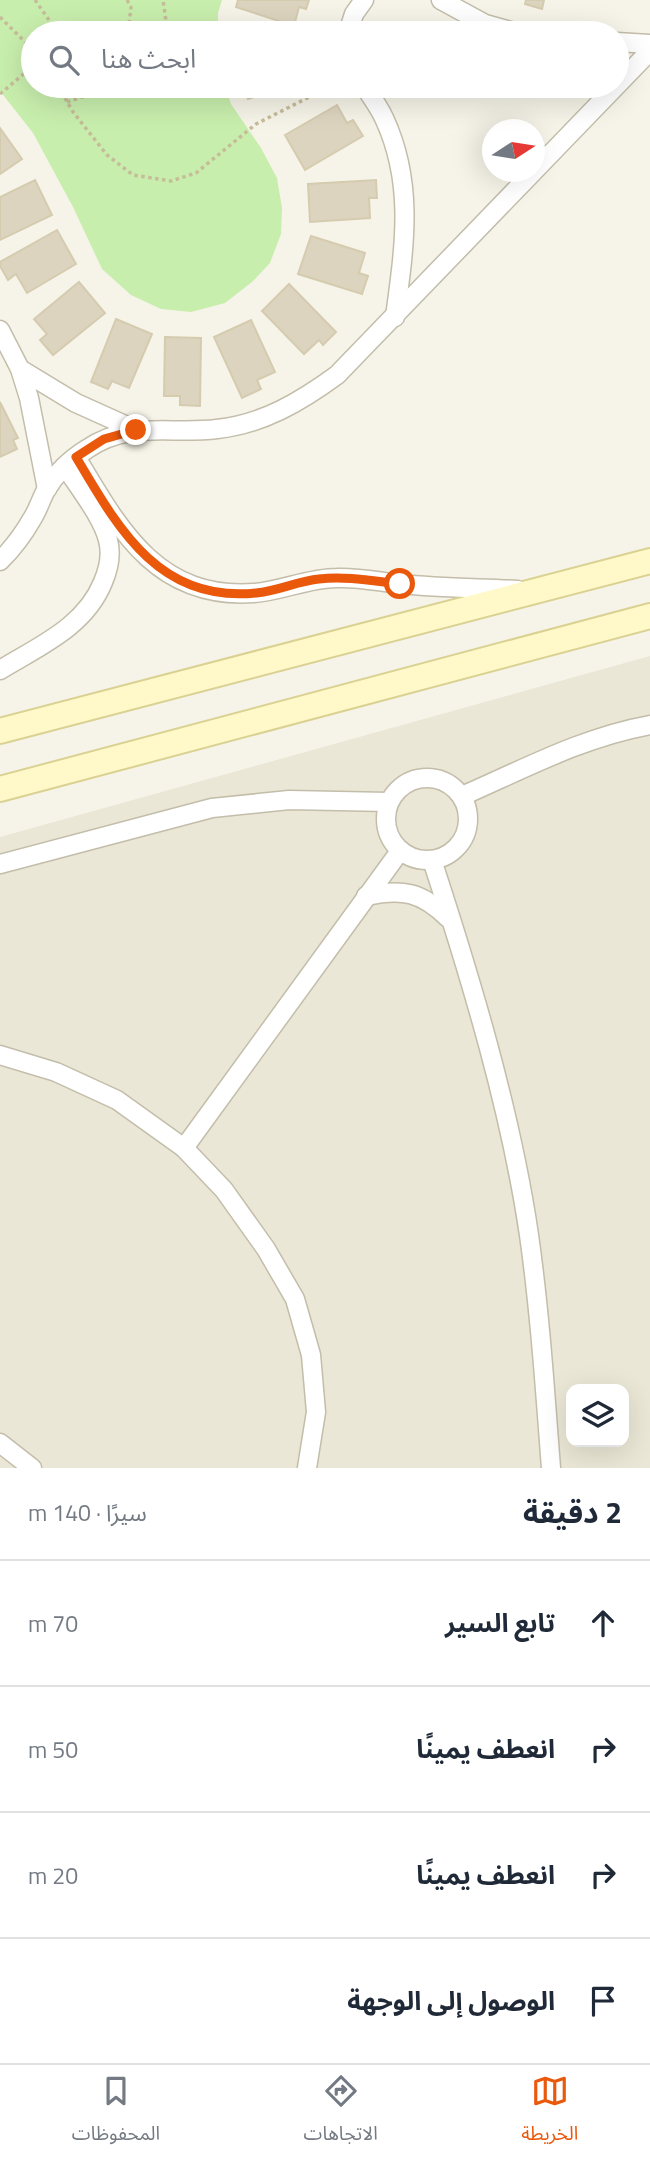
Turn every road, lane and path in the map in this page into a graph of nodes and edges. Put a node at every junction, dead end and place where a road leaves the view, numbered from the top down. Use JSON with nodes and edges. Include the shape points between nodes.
{"nodes":[{"id":1,"x":35,"y":0,"type":"edge"},
{"id":2,"x":127,"y":0,"type":"edge"},
{"id":3,"x":163,"y":0,"type":"edge"},
{"id":4,"x":364,"y":0,"type":"edge"},
{"id":5,"x":441,"y":0,"type":"edge"},
{"id":6,"x":0,"y":17,"type":"edge"},
{"id":7,"x":50,"y":21,"type":"edge"},
{"id":8,"x":129,"y":21,"type":"edge"},
{"id":9,"x":166,"y":21,"type":"edge"},
{"id":10,"x":352,"y":21,"type":"edge"},
{"id":11,"x":480,"y":21,"type":"edge"},
{"id":12,"x":21,"y":38,"type":"edge"},
{"id":13,"x":629,"y":43,"type":"edge"},
{"id":14,"x":650,"y":44,"type":"edge"},
{"id":15,"x":650,"y":51,"type":"edge"},
{"id":16,"x":629,"y":73,"type":"edge"},
{"id":17,"x":21,"y":76,"type":"edge"},
{"id":18,"x":0,"y":94,"type":"edge"},
{"id":19,"x":65,"y":98,"type":"edge"},
{"id":20,"x":79,"y":98,"type":"edge"},
{"id":21,"x":307,"y":98,"type":"edge"},
{"id":22,"x":372,"y":98,"type":"edge"},
{"id":23,"x":605,"y":98,"type":"edge"},
{"id":24,"x":67,"y":102,"type":"junction"},
{"id":25,"x":395,"y":317,"type":"junction"},
{"id":26,"x":0,"y":330,"type":"edge"},
{"id":27,"x":20,"y":369,"type":"junction"},
{"id":28,"x":136,"y":430,"type":"junction"},
{"id":29,"x":70,"y":461,"type":"junction"},
{"id":30,"x":47,"y":489,"type":"junction"},
{"id":31,"x":128,"y":538,"type":"junction"},
{"id":32,"x":110,"y":547,"type":"junction"},
{"id":33,"x":0,"y":561,"type":"edge"},
{"id":34,"x":650,"y":561,"type":"edge"},
{"id":35,"x":536,"y":591,"type":"junction"},
{"id":36,"x":650,"y":616,"type":"edge"},
{"id":37,"x":0,"y":670,"type":"edge"},
{"id":38,"x":650,"y":725,"type":"edge"},
{"id":39,"x":0,"y":731,"type":"edge"},
{"id":40,"x":0,"y":789,"type":"edge"},
{"id":41,"x":462,"y":796,"type":"junction"},
{"id":42,"x":388,"y":802,"type":"junction"},
{"id":43,"x":400,"y":851,"type":"junction"},
{"id":44,"x":432,"y":860,"type":"junction"},
{"id":45,"x":0,"y":864,"type":"edge"},
{"id":46,"x":366,"y":896,"type":"junction"},
{"id":47,"x":452,"y":921,"type":"junction"},
{"id":48,"x":0,"y":1055,"type":"edge"},
{"id":49,"x":184,"y":1148,"type":"junction"},
{"id":50,"x":0,"y":1443,"type":"edge"},
{"id":51,"x":32,"y":1468,"type":"edge"},
{"id":52,"x":307,"y":1468,"type":"edge"},
{"id":53,"x":551,"y":1468,"type":"edge"}],
"edges":[{"from":1,"to":7,"type":"path"},
{"from":2,"to":8,"type":"path"},
{"from":3,"to":9,"type":"path"},
{"from":4,"to":10,"type":"street"},
{"from":5,"to":11,"type":"street"},
{"from":6,"to":12,"type":"path"},
{"from":13,"to":14,"type":"street"},
{"from":15,"to":16,"type":"street"},
{"from":17,"to":18,"type":"path"},
{"from":19,"to":24,"type":"path"},
{"from":20,"to":24,"type":"path"},
{"from":21,"to":24,"type":"path","via":[[256,124],[196,173],[171,181],[134,175],[107,155]]},
{"from":22,"to":25,"type":"street","via":[[396,148],[405,202]]},
{"from":23,"to":25,"type":"street"},
{"from":25,"to":28,"type":"street","via":[[337,375],[309,396],[262,420],[190,432]]},
{"from":26,"to":27,"type":"street"},
{"from":27,"to":28,"type":"street","via":[[76,403]]},
{"from":27,"to":30,"type":"street"},
{"from":28,"to":29,"type":"street","via":[[104,439]]},
{"from":29,"to":30,"type":"street"},
{"from":29,"to":31,"type":"street"},
{"from":29,"to":32,"type":"street"},
{"from":30,"to":33,"type":"street","via":[[22,535]]},
{"from":31,"to":32,"type":"street"},
{"from":31,"to":35,"type":"street","via":[[156,566],[179,580],[230,594],[335,578]]},
{"from":32,"to":37,"type":"street","via":[[108,570],[89,608],[65,630]]},
{"from":34,"to":35,"type":"main road"},
{"from":35,"to":39,"type":"main road"},
{"from":36,"to":40,"type":"main road"},
{"from":38,"to":41,"type":"street","via":[[568,748]]},
{"from":41,"to":42,"type":"street","via":[[449,783],[432,777],[414,778],[399,787]]},
{"from":41,"to":44,"type":"street","via":[[468,828],[461,844]]},
{"from":42,"to":43,"type":"street","via":[[389,837]]},
{"from":42,"to":45,"type":"street","via":[[289,800],[212,808]]},
{"from":43,"to":44,"type":"street","via":[[415,859]]},
{"from":43,"to":46,"type":"street"},
{"from":44,"to":47,"type":"street"},
{"from":46,"to":47,"type":"street","via":[[390,890],[414,893],[435,904]]},
{"from":46,"to":49,"type":"street"},
{"from":47,"to":53,"type":"street","via":[[508,1127],[528,1233]]},
{"from":48,"to":49,"type":"street","via":[[56,1072],[117,1100]]},
{"from":49,"to":52,"type":"street","via":[[224,1190],[295,1299],[312,1355],[316,1412]]},
{"from":50,"to":51,"type":"street"}]}
